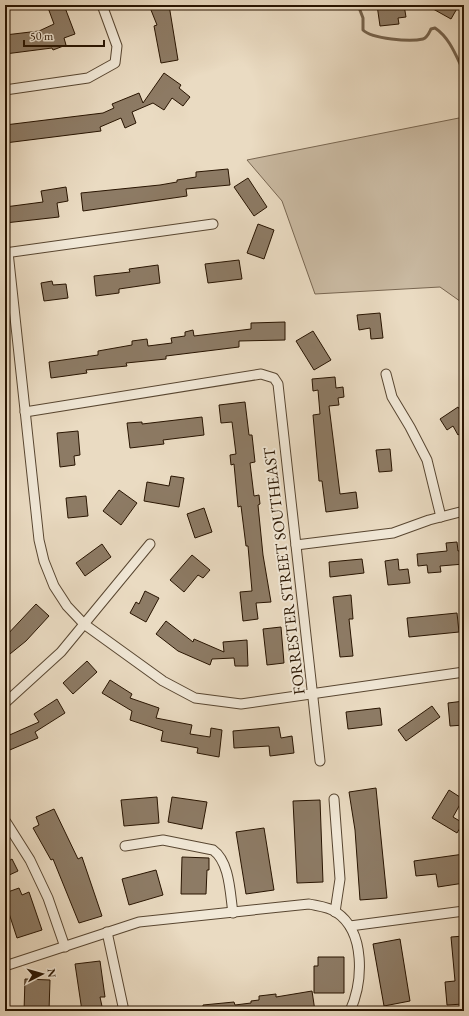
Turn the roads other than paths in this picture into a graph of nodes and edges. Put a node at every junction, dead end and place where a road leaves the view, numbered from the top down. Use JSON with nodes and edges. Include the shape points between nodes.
{"nodes":[{"id":1,"x":102,"y":5,"type":"edge"},
{"id":2,"x":5,"y":90,"type":"edge"},
{"id":3,"x":213,"y":224,"type":"dead end"},
{"id":4,"x":6,"y":253,"type":"edge"},
{"id":5,"x":386,"y":374,"type":"dead end"},
{"id":6,"x":26,"y":412,"type":"junction"},
{"id":7,"x":464,"y":512,"type":"edge"},
{"id":8,"x":441,"y":517,"type":"junction"},
{"id":9,"x":150,"y":544,"type":"dead end"},
{"id":10,"x":296,"y":545,"type":"junction"},
{"id":11,"x":84,"y":624,"type":"junction"},
{"id":12,"x":464,"y":672,"type":"edge"},
{"id":13,"x":313,"y":695,"type":"junction"},
{"id":14,"x":5,"y":703,"type":"edge"},
{"id":15,"x":320,"y":761,"type":"dead end"},
{"id":16,"x":334,"y":799,"type":"dead end"},
{"id":17,"x":6,"y":822,"type":"edge"},
{"id":18,"x":125,"y":846,"type":"dead end"},
{"id":19,"x":464,"y":911,"type":"edge"},
{"id":20,"x":335,"y":912,"type":"junction"},
{"id":21,"x":233,"y":913,"type":"junction"},
{"id":22,"x":350,"y":926,"type":"junction"},
{"id":23,"x":107,"y":932,"type":"junction"},
{"id":24,"x":65,"y":947,"type":"junction"},
{"id":25,"x":5,"y":966,"type":"edge"},
{"id":26,"x":124,"y":1011,"type":"edge"},
{"id":27,"x":350,"y":1011,"type":"edge"}],
"edges":[{"from":1,"to":2,"type":"street","via":[[117,46],[115,63],[88,78]]},
{"from":3,"to":4,"type":"street"},
{"from":4,"to":6,"type":"street"},
{"from":5,"to":8,"type":"street","via":[[392,397],[427,460]]},
{"from":6,"to":10,"type":"street","name":"FORRESTER STREET SOUTHEAST","via":[[261,374],[269,375],[278,384]]},
{"from":6,"to":11,"type":"street","via":[[39,540],[44,561],[54,586],[67,606]]},
{"from":7,"to":8,"type":"street"},
{"from":8,"to":10,"type":"street","via":[[393,532]]},
{"from":9,"to":11,"type":"street"},
{"from":10,"to":13,"type":"street","name":"FORRESTER STREET SOUTHEAST"},
{"from":11,"to":13,"type":"street","via":[[163,681],[196,698],[241,704]]},
{"from":11,"to":14,"type":"street","via":[[60,652]]},
{"from":12,"to":13,"type":"street"},
{"from":13,"to":15,"type":"street","name":"FORRESTER STREET SOUTHEAST"},
{"from":16,"to":20,"type":"street","via":[[340,879]]},
{"from":17,"to":24,"type":"street","via":[[30,860],[48,898]]},
{"from":18,"to":21,"type":"street","via":[[163,840],[213,850],[219,854],[224,869]]},
{"from":19,"to":22,"type":"street"},
{"from":20,"to":21,"type":"street","via":[[309,904]]},
{"from":20,"to":22,"type":"street"},
{"from":21,"to":23,"type":"street","via":[[139,922]]},
{"from":22,"to":27,"type":"street","via":[[358,950],[359,977],[355,1000]]},
{"from":23,"to":24,"type":"street"},
{"from":23,"to":26,"type":"street"},
{"from":24,"to":25,"type":"street"}]}
